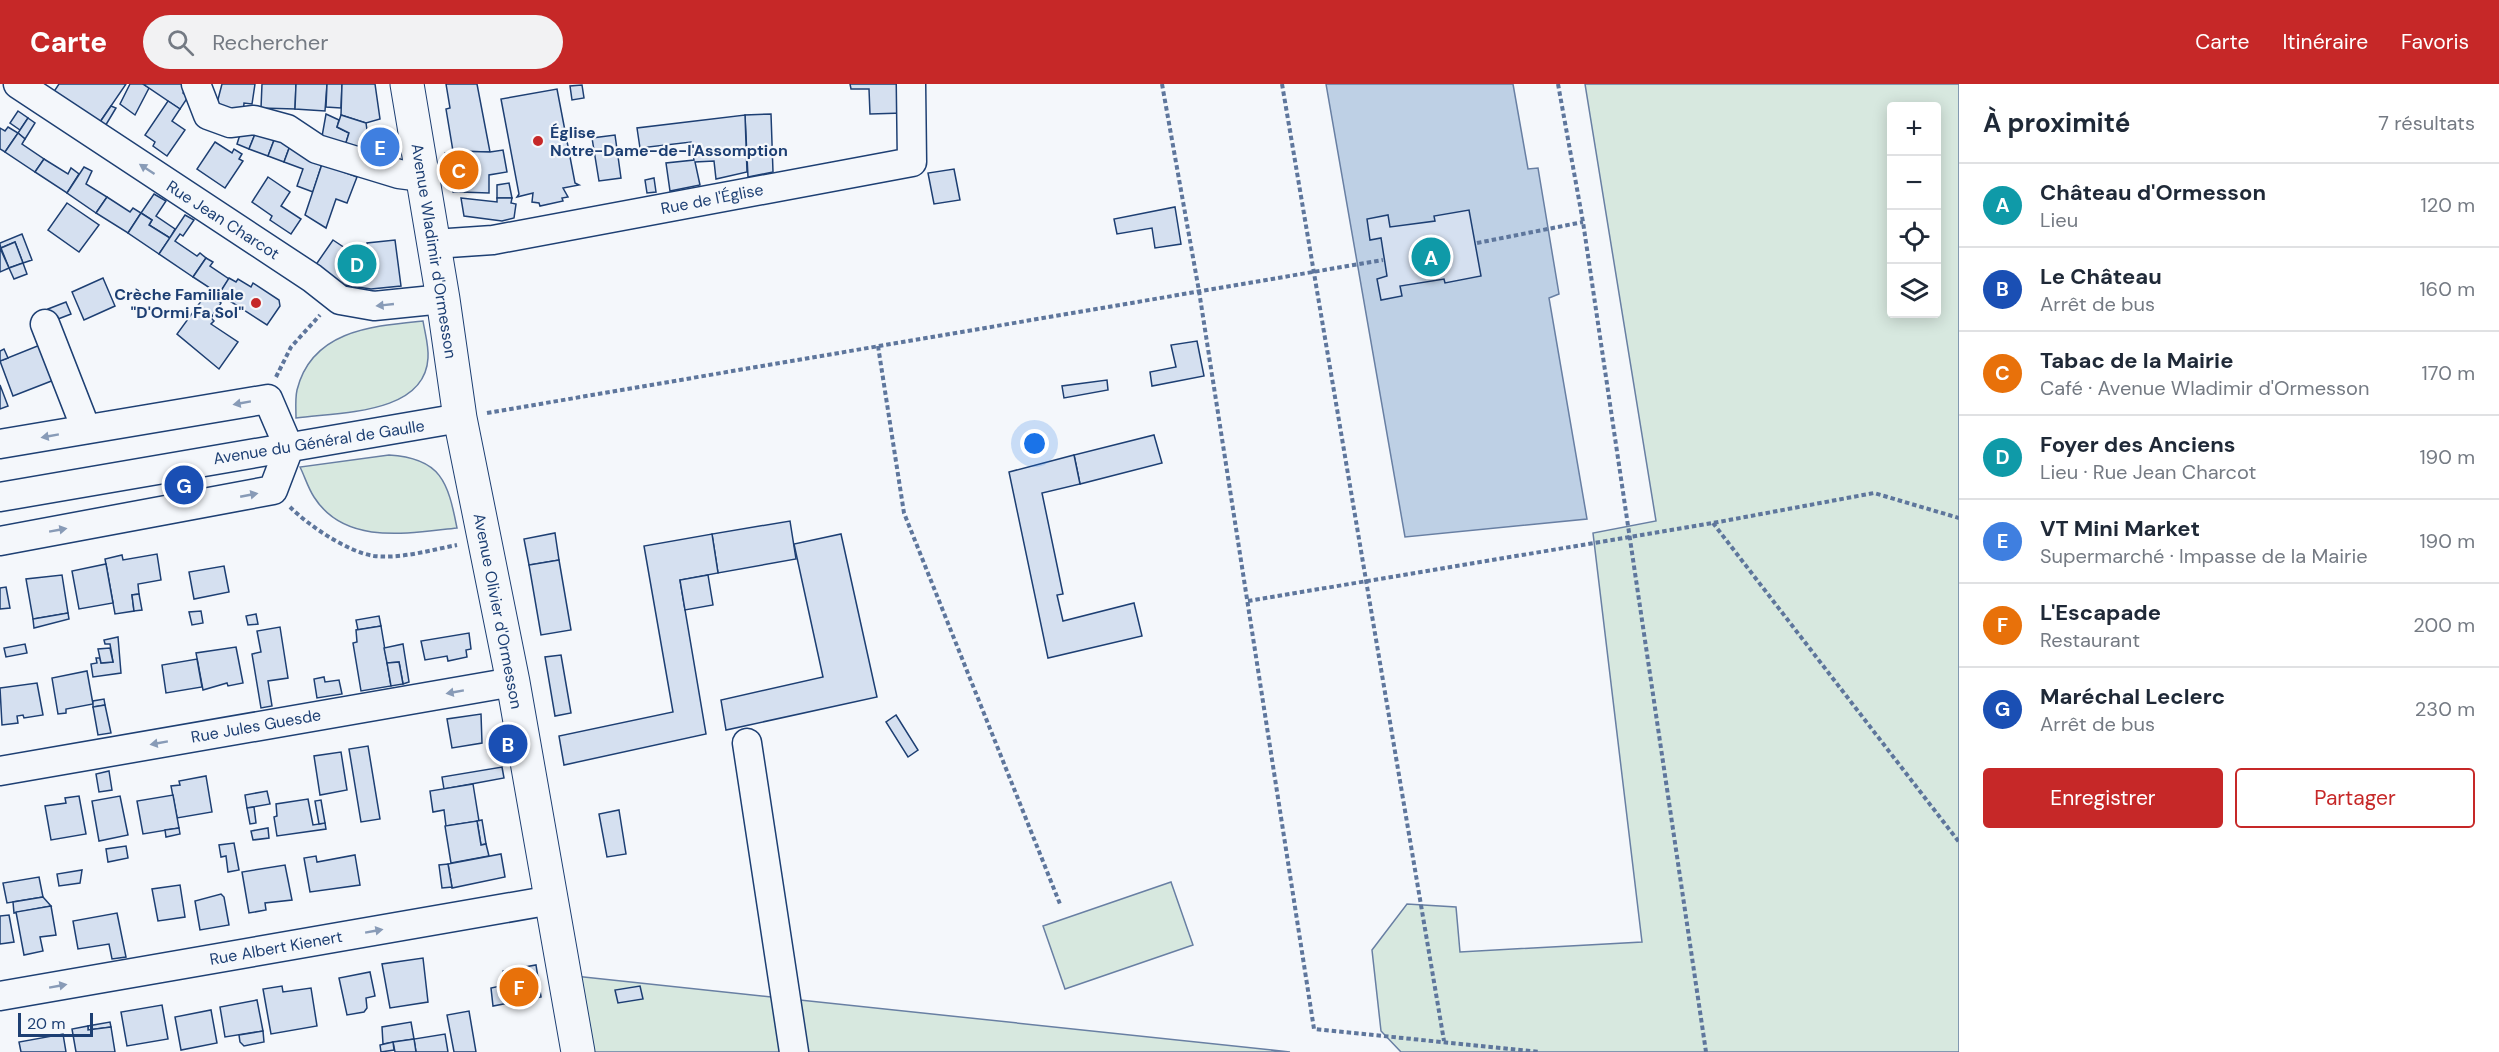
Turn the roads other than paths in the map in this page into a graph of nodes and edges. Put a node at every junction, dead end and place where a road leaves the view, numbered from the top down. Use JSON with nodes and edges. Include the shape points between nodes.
{"nodes":[{"id":1,"x":18,"y":84,"type":"edge"},
{"id":2,"x":196,"y":84,"type":"edge"},
{"id":3,"x":407,"y":84,"type":"edge"},
{"id":4,"x":911,"y":84,"type":"edge"},
{"id":5,"x":422,"y":177,"type":"junction"},
{"id":6,"x":434,"y":244,"type":"junction"},
{"id":7,"x":443,"y":299,"type":"junction"},
{"id":8,"x":45,"y":324,"type":"dead end"},
{"id":9,"x":460,"y":418,"type":"junction"},
{"id":10,"x":86,"y":429,"type":"junction"},
{"id":11,"x":0,"y":444,"type":"edge"},
{"id":12,"x":289,"y":448,"type":"junction"},
{"id":13,"x":0,"y":497,"type":"edge"},
{"id":14,"x":2,"y":532,"type":"edge"},
{"id":15,"x":513,"y":682,"type":"junction"},
{"id":16,"x":747,"y":743,"type":"dead end"},
{"id":17,"x":0,"y":771,"type":"edge"},
{"id":18,"x":552,"y":900,"type":"junction"},
{"id":19,"x":0,"y":996,"type":"edge"},
{"id":20,"x":578,"y":1052,"type":"edge"},
{"id":21,"x":794,"y":1052,"type":"edge"}],
"edges":[{"from":7,"to":1,"type":"street","name":"Rue Jean Charcot","one_way":true,"via":[[374,306],[339,300],[312,278]]},
{"from":2,"to":5,"type":"street","via":[[208,115],[230,123],[254,120],[287,129],[317,149],[399,174]]},
{"from":3,"to":5,"type":"main road","name":"Avenue Wladimir d'Ormesson"},
{"from":4,"to":6,"type":"street","name":"Rue de l'Église","via":[[912,162],[494,240]]},
{"from":5,"to":6,"type":"main road","name":"Avenue Wladimir d'Ormesson"},
{"from":6,"to":7,"type":"main road","name":"Avenue Wladimir d'Ormesson"},
{"from":7,"to":9,"type":"main road","name":"Avenue Wladimir d'Ormesson"},
{"from":8,"to":10,"type":"street"},
{"from":9,"to":12,"type":"street","name":"Avenue du Général de Gaulle"},
{"from":9,"to":15,"type":"main road","name":"Avenue Olivier d'Ormesson"},
{"from":10,"to":11,"type":"street","one_way":true},
{"from":12,"to":10,"type":"street","one_way":true,"via":[[268,399]]},
{"from":12,"to":13,"type":"street","name":"Avenue du Général de Gaulle"},
{"from":14,"to":12,"type":"street","one_way":true,"via":[[273,490]]},
{"from":15,"to":17,"type":"street","name":"Rue Jules Guesde","one_way":true},
{"from":15,"to":18,"type":"main road","name":"Avenue Olivier d'Ormesson"},
{"from":16,"to":21,"type":"street"},
{"from":19,"to":18,"type":"street","name":"Rue Albert Kienert","one_way":true},
{"from":18,"to":20,"type":"main road","name":"Avenue Olivier d'Ormesson"}]}
